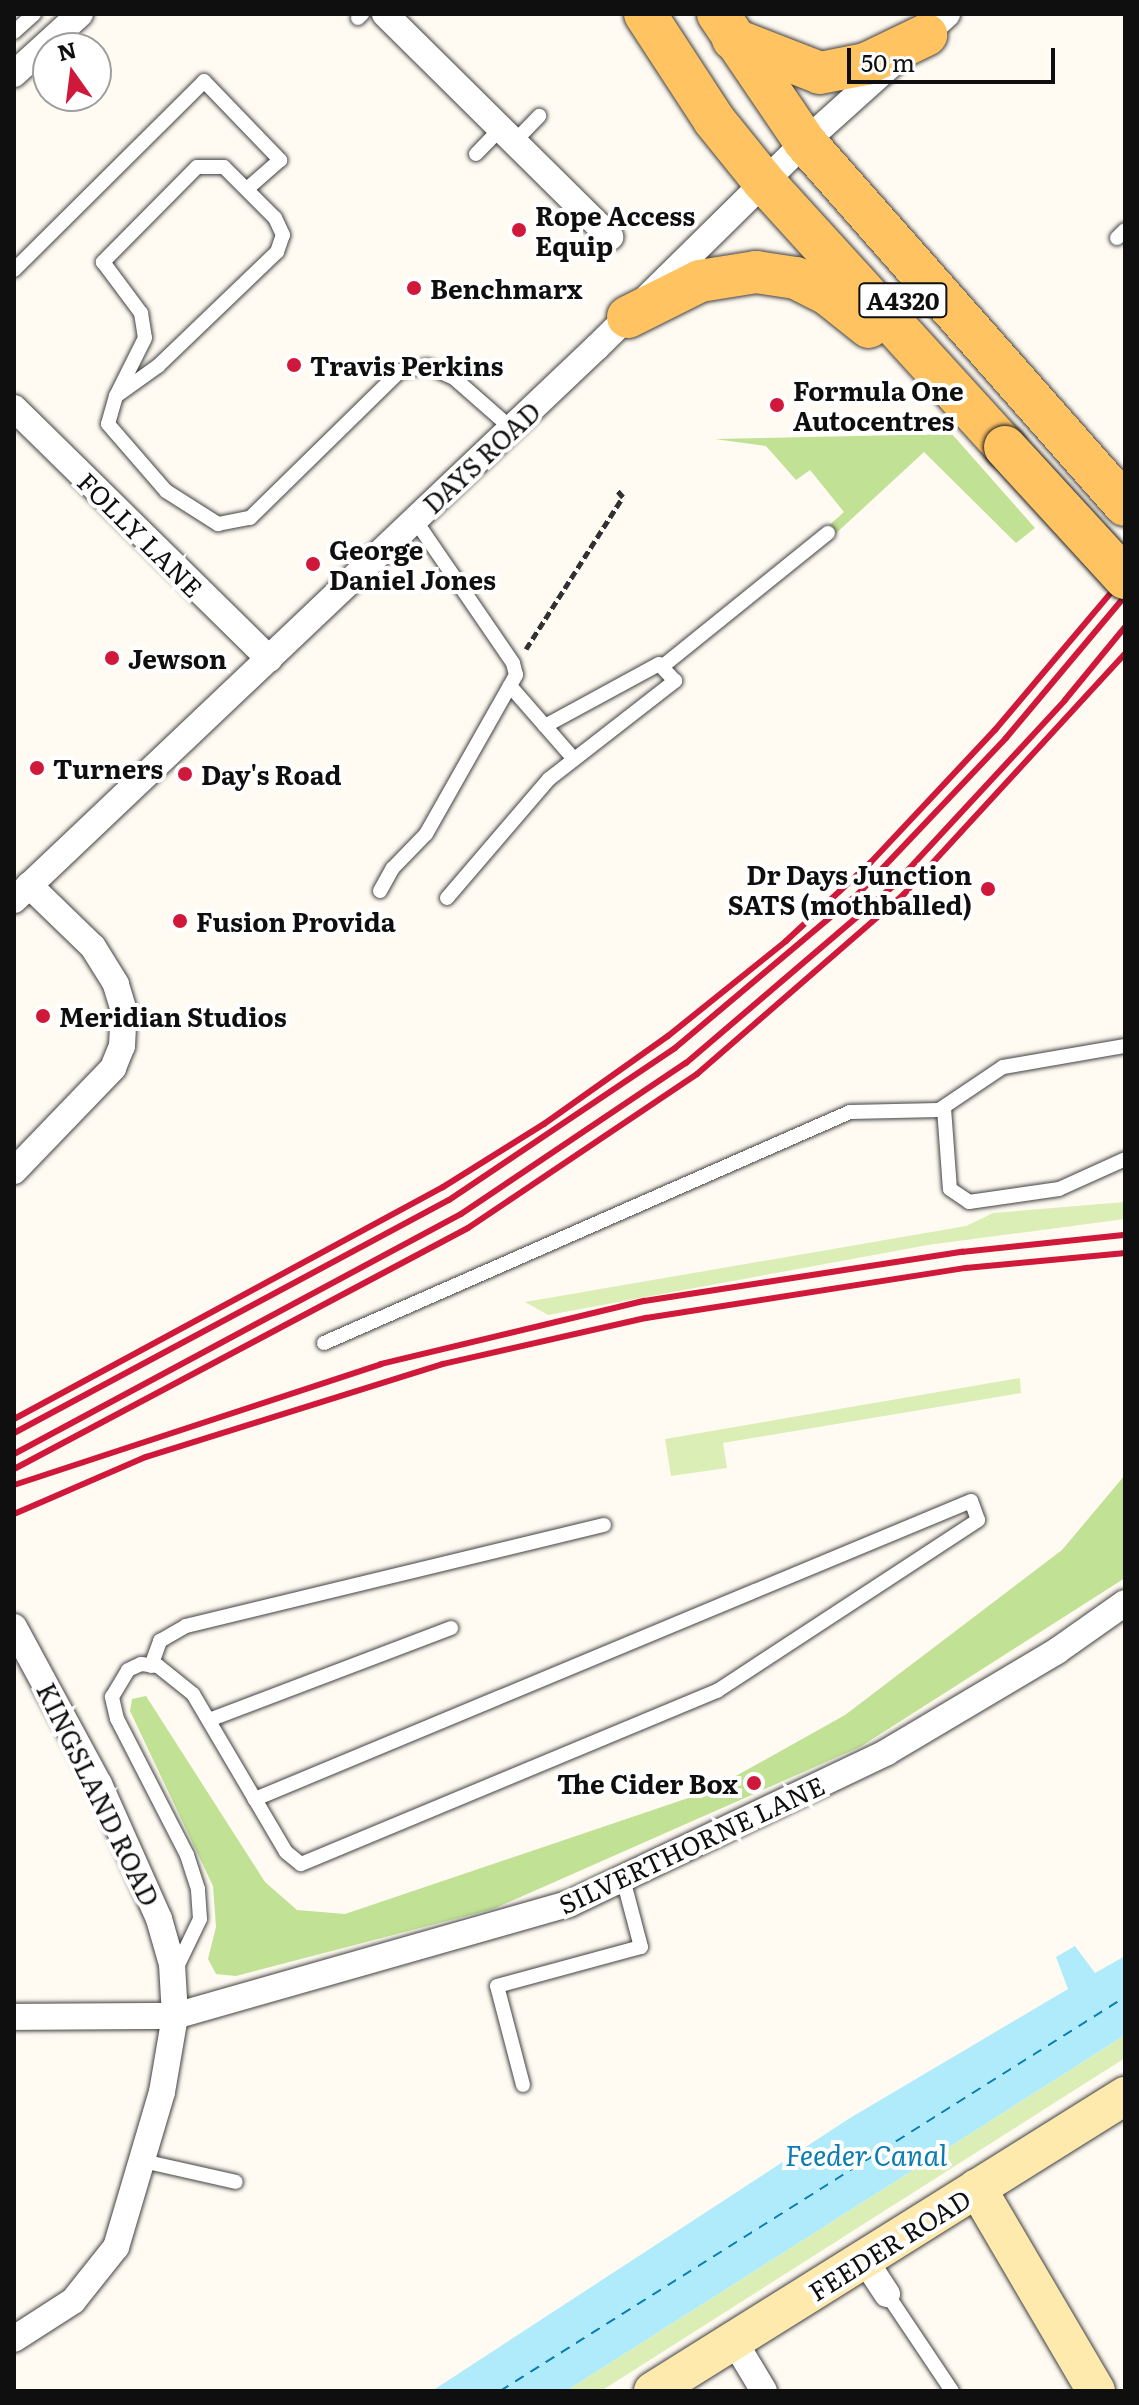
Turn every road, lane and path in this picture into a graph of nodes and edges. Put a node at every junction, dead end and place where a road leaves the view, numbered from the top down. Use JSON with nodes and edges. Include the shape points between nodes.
{"nodes":[{"id":1,"x":34,"y":14,"type":"edge"},
{"id":2,"x":80,"y":14,"type":"edge"},
{"id":3,"x":385,"y":14,"type":"edge"},
{"id":4,"x":645,"y":14,"type":"edge"},
{"id":5,"x":687,"y":14,"type":"edge"},
{"id":6,"x":936,"y":25,"type":"edge"},
{"id":7,"x":725,"y":26,"type":"edge"},
{"id":8,"x":14,"y":32,"type":"edge"},
{"id":9,"x":14,"y":74,"type":"edge"},
{"id":10,"x":539,"y":116,"type":"dead end"},
{"id":11,"x":508,"y":134,"type":"junction"},
{"id":12,"x":476,"y":154,"type":"dead end"},
{"id":13,"x":785,"y":162,"type":"junction"},
{"id":14,"x":247,"y":189,"type":"junction"},
{"id":15,"x":610,"y":237,"type":"dead end"},
{"id":16,"x":14,"y":270,"type":"edge"},
{"id":17,"x":628,"y":317,"type":"junction"},
{"id":18,"x":945,"y":383,"type":"junction"},
{"id":19,"x":116,"y":396,"type":"junction"},
{"id":20,"x":14,"y":408,"type":"edge"},
{"id":21,"x":512,"y":429,"type":"junction"},
{"id":22,"x":1005,"y":447,"type":"junction"},
{"id":23,"x":617,"y":490,"type":"dead end"},
{"id":24,"x":1125,"y":505,"type":"edge"},
{"id":25,"x":415,"y":520,"type":"junction"},
{"id":26,"x":828,"y":533,"type":"dead end"},
{"id":27,"x":1125,"y":578,"type":"edge"},
{"id":28,"x":269,"y":659,"type":"junction"},
{"id":29,"x":513,"y":663,"type":"junction"},
{"id":30,"x":663,"y":666,"type":"junction"},
{"id":31,"x":510,"y":686,"type":"junction"},
{"id":32,"x":545,"y":726,"type":"junction"},
{"id":33,"x":573,"y":758,"type":"junction"},
{"id":34,"x":380,"y":891,"type":"dead end"},
{"id":35,"x":21,"y":892,"type":"edge"},
{"id":36,"x":447,"y":898,"type":"dead end"},
{"id":37,"x":1125,"y":1046,"type":"edge"},
{"id":38,"x":944,"y":1108,"type":"junction"},
{"id":39,"x":1125,"y":1159,"type":"edge"},
{"id":40,"x":14,"y":1171,"type":"edge"},
{"id":41,"x":324,"y":1343,"type":"dead end"},
{"id":42,"x":604,"y":1525,"type":"dead end"},
{"id":43,"x":1125,"y":1603,"type":"edge"},
{"id":44,"x":14,"y":1627,"type":"edge"},
{"id":45,"x":451,"y":1628,"type":"dead end"},
{"id":46,"x":151,"y":1666,"type":"junction"},
{"id":47,"x":209,"y":1720,"type":"junction"},
{"id":48,"x":255,"y":1799,"type":"junction"},
{"id":49,"x":623,"y":1879,"type":"junction"},
{"id":50,"x":173,"y":1975,"type":"junction"},
{"id":51,"x":175,"y":2016,"type":"junction"},
{"id":52,"x":14,"y":2017,"type":"edge"},
{"id":53,"x":523,"y":2085,"type":"dead end"},
{"id":54,"x":1125,"y":2096,"type":"edge"},
{"id":55,"x":143,"y":2161,"type":"junction"},
{"id":56,"x":236,"y":2182,"type":"dead end"},
{"id":57,"x":977,"y":2188,"type":"junction"},
{"id":58,"x":864,"y":2259,"type":"junction"},
{"id":59,"x":887,"y":2294,"type":"joint"},
{"id":60,"x":14,"y":2339,"type":"edge"},
{"id":61,"x":734,"y":2341,"type":"junction"},
{"id":62,"x":653,"y":2391,"type":"edge"},
{"id":63,"x":764,"y":2391,"type":"edge"},
{"id":64,"x":952,"y":2391,"type":"edge"},
{"id":65,"x":1096,"y":2391,"type":"edge"}],
"edges":[{"from":1,"to":8,"type":"lane"},
{"from":2,"to":9,"type":"street"},
{"from":3,"to":11,"type":"street"},
{"from":4,"to":13,"type":"main road","number":"A4320","via":[[714,120]]},
{"from":5,"to":13,"type":"main road","number":"A4320"},
{"from":6,"to":7,"type":"main road","via":[[866,64],[820,73]]},
{"from":6,"to":13,"type":"street","name":"DAYS ROAD"},
{"from":7,"to":13,"type":"main road","number":"A4320"},
{"from":10,"to":11,"type":"lane"},
{"from":11,"to":12,"type":"lane"},
{"from":11,"to":15,"type":"street"},
{"from":13,"to":17,"type":"street","name":"DAYS ROAD"},
{"from":13,"to":18,"type":"main road","number":"A4320"},
{"from":13,"to":22,"type":"main road","number":"A4320","via":[[995,408]]},
{"from":13,"to":24,"type":"main road","number":"A4320","via":[[1042,411]]},
{"from":14,"to":16,"type":"lane","via":[[280,160],[204,81]]},
{"from":14,"to":19,"type":"lane","via":[[275,218],[283,235],[277,252],[158,366]]},
{"from":14,"to":19,"type":"lane","via":[[224,167],[197,167],[103,262],[141,313],[145,338]]},
{"from":17,"to":18,"type":"main road","via":[[700,281],[756,272],[796,278],[861,319],[907,369]]},
{"from":17,"to":21,"type":"street","name":"DAYS ROAD"},
{"from":18,"to":22,"type":"main road","number":"A4320"},
{"from":19,"to":21,"type":"lane","via":[[108,424],[166,491],[218,524],[250,518],[400,371],[427,366],[454,378]]},
{"from":20,"to":28,"type":"street","name":"FOLLY LANE"},
{"from":21,"to":25,"type":"street","name":"DAYS ROAD"},
{"from":22,"to":27,"type":"main road","number":"A4320","bridge":true},
{"from":23,"to":29,"type":"path","via":[[623,497]]},
{"from":25,"to":28,"type":"street","name":"DAYS ROAD"},
{"from":25,"to":29,"type":"lane"},
{"from":26,"to":30,"type":"lane"},
{"from":28,"to":35,"type":"street","name":"DAYS ROAD"},
{"from":29,"to":31,"type":"lane"},
{"from":30,"to":32,"type":"lane","via":[[602,691]]},
{"from":30,"to":33,"type":"lane","via":[[675,681]]},
{"from":31,"to":32,"type":"lane"},
{"from":31,"to":34,"type":"lane","via":[[426,834],[393,868]]},
{"from":32,"to":33,"type":"lane"},
{"from":33,"to":36,"type":"lane","via":[[522,806]]},
{"from":35,"to":40,"type":"street","via":[[93,947],[116,984],[124,1011],[122,1046],[113,1068]]},
{"from":37,"to":38,"type":"lane","via":[[1003,1067]]},
{"from":38,"to":39,"type":"lane","via":[[949,1188],[969,1202],[1059,1189]]},
{"from":38,"to":41,"type":"lane","via":[[846,1113]]},
{"from":42,"to":46,"type":"lane","via":[[186,1626],[160,1641]]},
{"from":43,"to":49,"type":"street","name":"SILVERTHORNE LANE","via":[[1057,1651],[887,1752]]},
{"from":44,"to":50,"type":"street","name":"KINGSLAND ROAD","via":[[99,1784],[159,1919]]},
{"from":45,"to":47,"type":"lane"},
{"from":46,"to":47,"type":"lane","via":[[175,1675]]},
{"from":46,"to":50,"type":"lane","via":[[128,1670],[112,1697],[117,1719],[187,1855],[198,1889],[200,1919]]},
{"from":47,"to":48,"type":"lane"},
{"from":48,"to":48,"type":"lane","via":[[292,1861],[301,1864],[328,1855],[717,1691],[978,1520],[971,1501]]},
{"from":49,"to":51,"type":"street","name":"SILVERTHORNE LANE","via":[[569,1904]]},
{"from":49,"to":53,"type":"lane","via":[[641,1947],[497,1986]]},
{"from":50,"to":51,"type":"street"},
{"from":51,"to":52,"type":"street","name":"SILVERTHORNE LANE"},
{"from":51,"to":55,"type":"street"},
{"from":54,"to":57,"type":"street","name":"FEEDER ROAD"},
{"from":55,"to":56,"type":"lane"},
{"from":55,"to":60,"type":"street","via":[[116,2247],[73,2301]]},
{"from":57,"to":58,"type":"street","name":"FEEDER ROAD"},
{"from":57,"to":65,"type":"street"},
{"from":58,"to":59,"type":"street"},
{"from":58,"to":61,"type":"street","name":"FEEDER ROAD"},
{"from":59,"to":64,"type":"lane"},
{"from":61,"to":62,"type":"street","name":"FEEDER ROAD"},
{"from":61,"to":63,"type":"street"}]}
